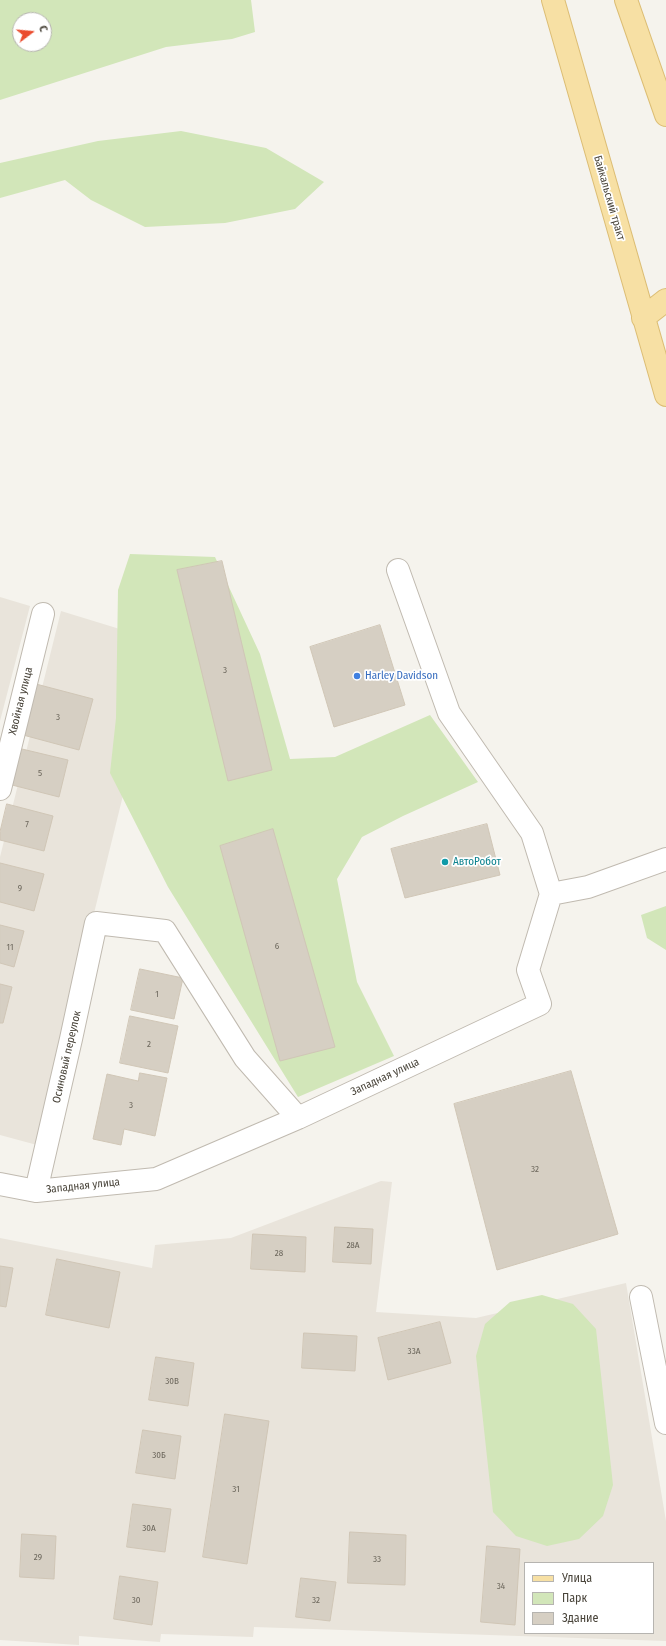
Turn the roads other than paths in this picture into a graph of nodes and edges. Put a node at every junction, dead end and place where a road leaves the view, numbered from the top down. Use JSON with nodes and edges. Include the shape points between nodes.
{"nodes":[{"id":1,"x":553,"y":0,"type":"edge"},
{"id":2,"x":626,"y":0,"type":"edge"},
{"id":3,"x":666,"y":115,"type":"edge"},
{"id":4,"x":666,"y":300,"type":"edge"},
{"id":5,"x":643,"y":318,"type":"junction"},
{"id":6,"x":666,"y":395,"type":"edge"},
{"id":7,"x":398,"y":570,"type":"dead end"},
{"id":8,"x":43,"y":614,"type":"dead end"},
{"id":9,"x":0,"y":789,"type":"edge"},
{"id":10,"x":666,"y":859,"type":"edge"},
{"id":11,"x":551,"y":894,"type":"junction"},
{"id":12,"x":298,"y":1118,"type":"junction"},
{"id":13,"x":0,"y":1184,"type":"edge"},
{"id":14,"x":36,"y":1191,"type":"junction"},
{"id":15,"x":642,"y":1298,"type":"dead end"},
{"id":16,"x":666,"y":1423,"type":"edge"}],
"edges":[{"from":1,"to":5,"type":"main road","name":"Байкальский тракт"},
{"from":2,"to":3,"type":"main road"},
{"from":4,"to":5,"type":"main road"},
{"from":5,"to":6,"type":"main road","name":"Байкальский тракт"},
{"from":7,"to":11,"type":"street","via":[[449,714],[532,833]]},
{"from":8,"to":9,"type":"street","name":"Хвойная улица"},
{"from":10,"to":11,"type":"street","via":[[588,887]]},
{"from":11,"to":12,"type":"street","name":"Западная улица","via":[[528,970],[540,1004]]},
{"from":12,"to":14,"type":"street","name":"Западная улица","via":[[156,1179]]},
{"from":12,"to":14,"type":"street","name":"Осиновый переулок","via":[[245,1058],[165,931],[96,923]]},
{"from":13,"to":14,"type":"street","name":"Западная улица"},
{"from":15,"to":16,"type":"street"}]}
